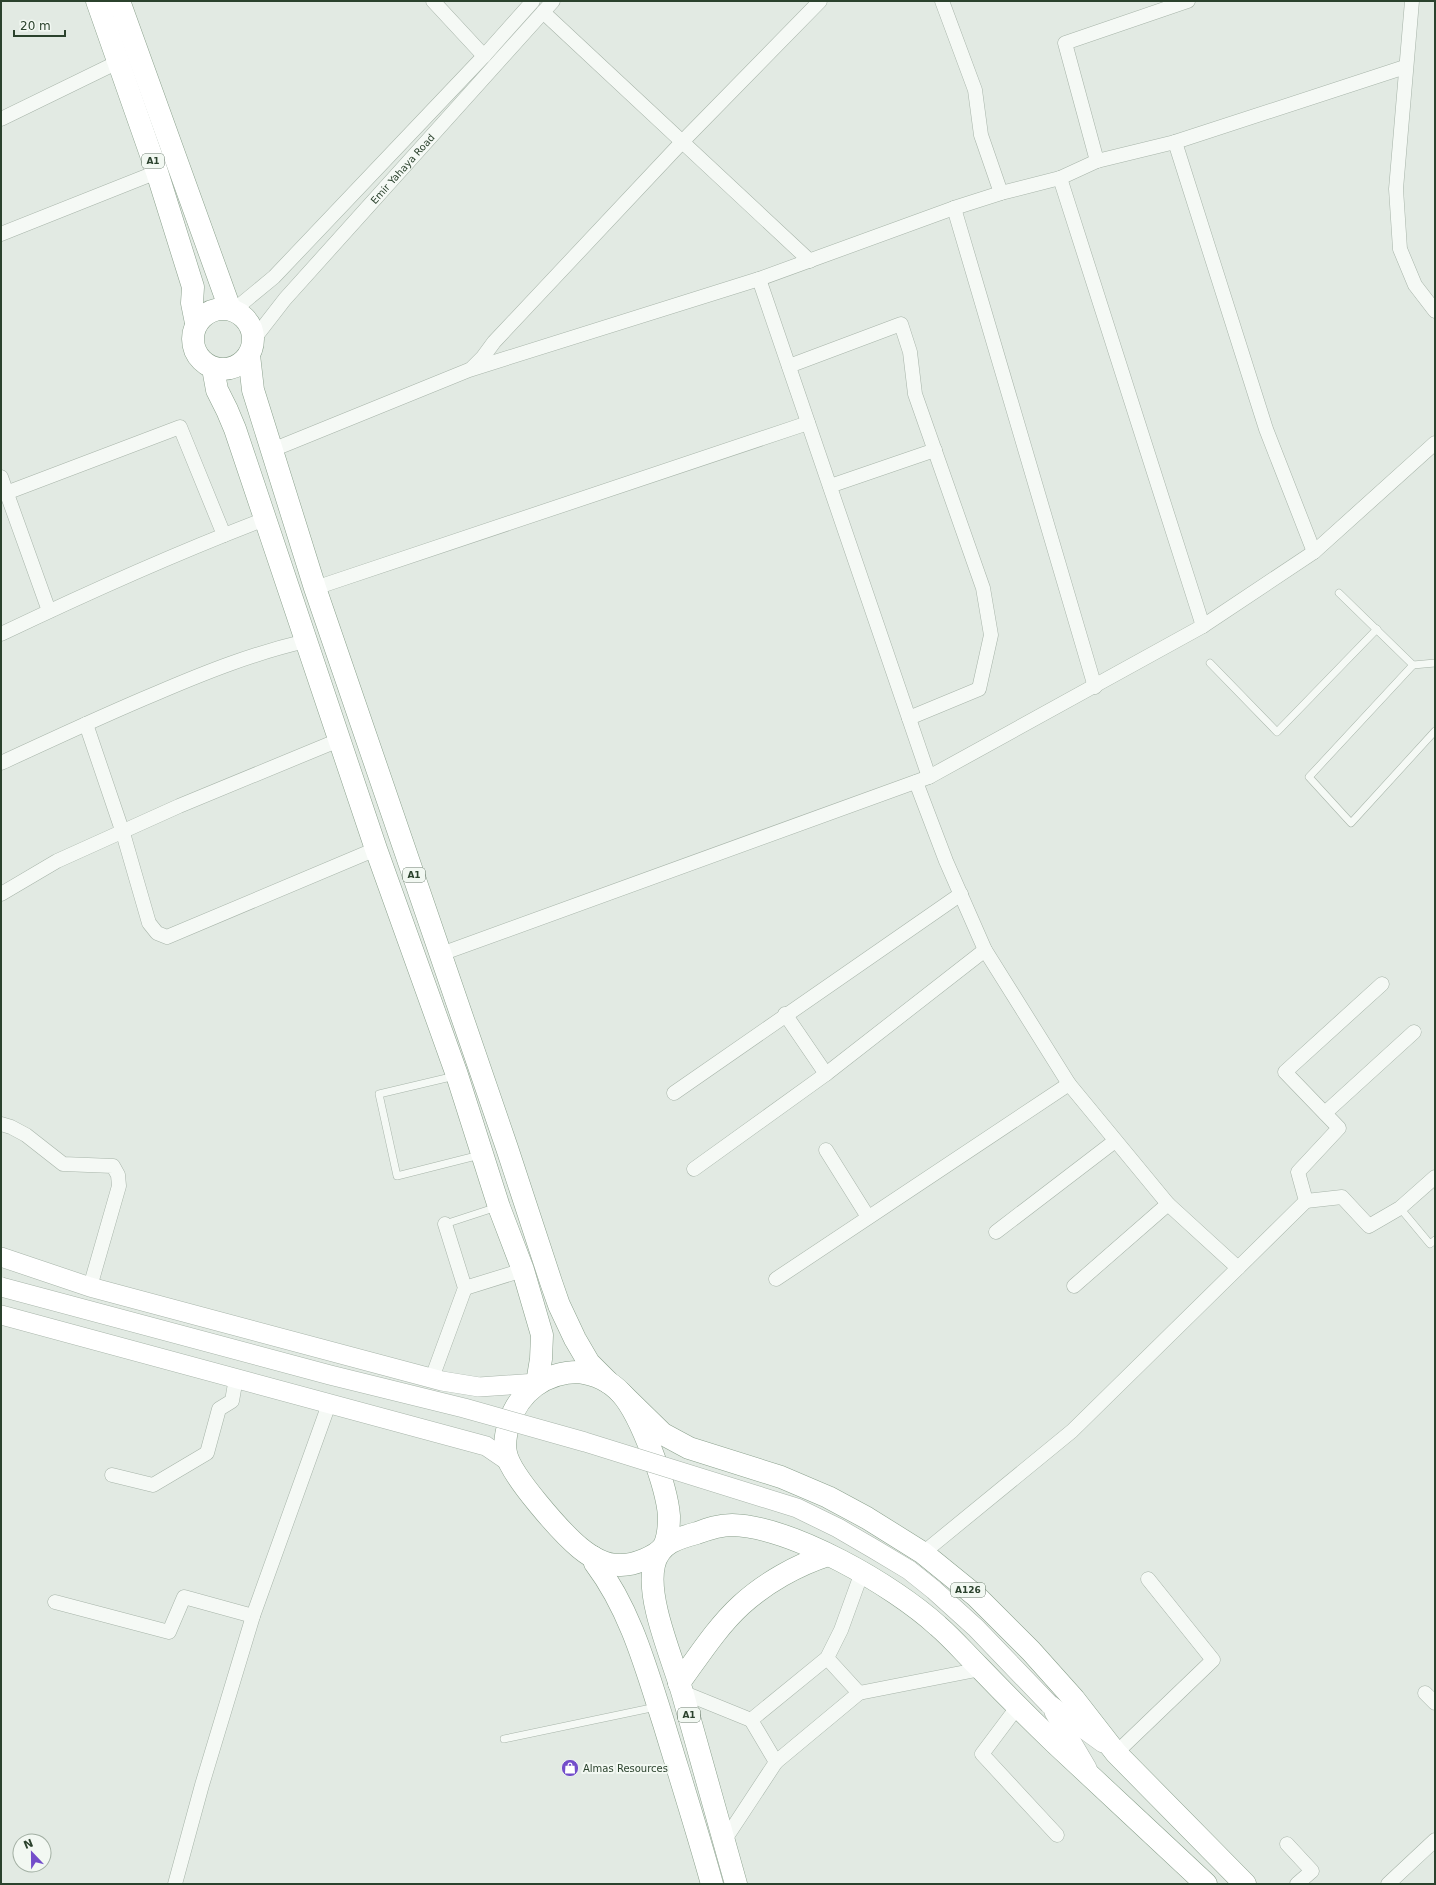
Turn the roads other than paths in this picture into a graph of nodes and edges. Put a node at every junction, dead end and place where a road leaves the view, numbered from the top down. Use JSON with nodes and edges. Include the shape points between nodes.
{"nodes":[{"id":1,"x":97,"y":1,"type":"edge"},
{"id":2,"x":119,"y":1,"type":"edge"},
{"id":3,"x":433,"y":1,"type":"edge"},
{"id":4,"x":533,"y":1,"type":"edge"},
{"id":5,"x":553,"y":1,"type":"edge"},
{"id":6,"x":820,"y":1,"type":"edge"},
{"id":7,"x":942,"y":1,"type":"edge"},
{"id":8,"x":1188,"y":1,"type":"edge"},
{"id":9,"x":1412,"y":1,"type":"edge"},
{"id":10,"x":543,"y":12,"type":"junction"},
{"id":11,"x":484,"y":56,"type":"junction"},
{"id":12,"x":118,"y":62,"type":"junction"},
{"id":13,"x":1405,"y":67,"type":"junction"},
{"id":14,"x":1,"y":119,"type":"edge"},
{"id":15,"x":682,"y":142,"type":"junction"},
{"id":16,"x":1175,"y":142,"type":"junction"},
{"id":17,"x":1097,"y":161,"type":"junction"},
{"id":18,"x":157,"y":172,"type":"junction"},
{"id":19,"x":1060,"y":178,"type":"junction"},
{"id":20,"x":1001,"y":193,"type":"junction"},
{"id":21,"x":954,"y":208,"type":"junction"},
{"id":22,"x":1,"y":234,"type":"edge"},
{"id":23,"x":810,"y":261,"type":"junction"},
{"id":24,"x":759,"y":279,"type":"junction"},
{"id":25,"x":232,"y":309,"type":"junction"},
{"id":26,"x":1435,"y":311,"type":"edge"},
{"id":27,"x":196,"y":324,"type":"junction"},
{"id":28,"x":252,"y":347,"type":"junction"},
{"id":29,"x":789,"y":366,"type":"junction"},
{"id":30,"x":213,"y":368,"type":"junction"},
{"id":31,"x":469,"y":370,"type":"junction"},
{"id":32,"x":808,"y":423,"type":"junction"},
{"id":33,"x":1435,"y":443,"type":"edge"},
{"id":34,"x":272,"y":450,"type":"junction"},
{"id":35,"x":935,"y":450,"type":"junction"},
{"id":36,"x":1,"y":477,"type":"edge"},
{"id":37,"x":830,"y":486,"type":"junction"},
{"id":38,"x":6,"y":493,"type":"junction"},
{"id":39,"x":6,"y":510,"type":"edge"},
{"id":40,"x":265,"y":519,"type":"junction"},
{"id":41,"x":224,"y":535,"type":"junction"},
{"id":42,"x":1314,"y":552,"type":"junction"},
{"id":43,"x":315,"y":588,"type":"junction"},
{"id":44,"x":1340,"y":593,"type":"dead end"},
{"id":45,"x":49,"y":611,"type":"junction"},
{"id":46,"x":1203,"y":626,"type":"junction"},
{"id":47,"x":1377,"y":630,"type":"junction"},
{"id":48,"x":1,"y":634,"type":"edge"},
{"id":49,"x":306,"y":641,"type":"junction"},
{"id":50,"x":1210,"y":663,"type":"dead end"},
{"id":51,"x":1435,"y":664,"type":"edge"},
{"id":52,"x":1414,"y":665,"type":"junction"},
{"id":53,"x":1096,"y":687,"type":"junction"},
{"id":54,"x":909,"y":718,"type":"junction"},
{"id":55,"x":86,"y":724,"type":"junction"},
{"id":56,"x":1435,"y":731,"type":"edge"},
{"id":57,"x":339,"y":740,"type":"junction"},
{"id":58,"x":1,"y":763,"type":"edge"},
{"id":59,"x":923,"y":779,"type":"junction"},
{"id":60,"x":123,"y":833,"type":"junction"},
{"id":61,"x":376,"y":849,"type":"junction"},
{"id":62,"x":1,"y":894,"type":"edge"},
{"id":63,"x":961,"y":894,"type":"junction"},
{"id":64,"x":985,"y":950,"type":"junction"},
{"id":65,"x":441,"y":954,"type":"junction"},
{"id":66,"x":1382,"y":984,"type":"dead end"},
{"id":67,"x":785,"y":1014,"type":"junction"},
{"id":68,"x":1414,"y":1032,"type":"dead end"},
{"id":69,"x":826,"y":1074,"type":"junction"},
{"id":70,"x":457,"y":1075,"type":"junction"},
{"id":71,"x":1069,"y":1084,"type":"junction"},
{"id":72,"x":674,"y":1092,"type":"dead end"},
{"id":73,"x":1325,"y":1113,"type":"junction"},
{"id":74,"x":1,"y":1124,"type":"edge"},
{"id":75,"x":1115,"y":1142,"type":"junction"},
{"id":76,"x":826,"y":1150,"type":"dead end"},
{"id":77,"x":483,"y":1154,"type":"junction"},
{"id":78,"x":694,"y":1170,"type":"dead end"},
{"id":79,"x":1435,"y":1177,"type":"edge"},
{"id":80,"x":1306,"y":1201,"type":"junction"},
{"id":81,"x":1168,"y":1204,"type":"junction"},
{"id":82,"x":499,"y":1207,"type":"junction"},
{"id":83,"x":1400,"y":1208,"type":"junction"},
{"id":84,"x":868,"y":1217,"type":"junction"},
{"id":85,"x":445,"y":1224,"type":"joint"},
{"id":86,"x":996,"y":1232,"type":"dead end"},
{"id":87,"x":1435,"y":1240,"type":"edge"},
{"id":88,"x":1,"y":1257,"type":"edge"},
{"id":89,"x":1238,"y":1268,"type":"junction"},
{"id":90,"x":523,"y":1270,"type":"junction"},
{"id":91,"x":776,"y":1279,"type":"dead end"},
{"id":92,"x":1,"y":1286,"type":"edge"},
{"id":93,"x":1074,"y":1286,"type":"dead end"},
{"id":94,"x":90,"y":1287,"type":"junction"},
{"id":95,"x":465,"y":1288,"type":"junction"},
{"id":96,"x":1,"y":1315,"type":"edge"},
{"id":97,"x":236,"y":1378,"type":"junction"},
{"id":98,"x":432,"y":1378,"type":"junction"},
{"id":99,"x":537,"y":1383,"type":"junction"},
{"id":100,"x":614,"y":1388,"type":"junction"},
{"id":101,"x":329,"y":1404,"type":"junction"},
{"id":102,"x":508,"y":1461,"type":"junction"},
{"id":103,"x":112,"y":1475,"type":"dead end"},
{"id":104,"x":664,"y":1547,"type":"junction"},
{"id":105,"x":923,"y":1553,"type":"junction"},
{"id":106,"x":828,"y":1555,"type":"junction"},
{"id":107,"x":593,"y":1557,"type":"junction"},
{"id":108,"x":862,"y":1572,"type":"junction"},
{"id":109,"x":1148,"y":1579,"type":"dead end"},
{"id":110,"x":55,"y":1602,"type":"dead end"},
{"id":111,"x":253,"y":1616,"type":"junction"},
{"id":112,"x":827,"y":1658,"type":"junction"},
{"id":113,"x":981,"y":1669,"type":"junction"},
{"id":114,"x":681,"y":1687,"type":"junction"},
{"id":115,"x":859,"y":1693,"type":"junction"},
{"id":116,"x":1049,"y":1704,"type":"junction"},
{"id":117,"x":1018,"y":1706,"type":"junction"},
{"id":118,"x":658,"y":1707,"type":"junction"},
{"id":119,"x":751,"y":1720,"type":"junction"},
{"id":120,"x":504,"y":1740,"type":"dead end"},
{"id":121,"x":1116,"y":1753,"type":"junction"},
{"id":122,"x":776,"y":1762,"type":"junction"},
{"id":123,"x":1091,"y":1775,"type":"junction"},
{"id":124,"x":1057,"y":1834,"type":"dead end"},
{"id":125,"x":1435,"y":1840,"type":"edge"},
{"id":126,"x":724,"y":1841,"type":"junction"},
{"id":127,"x":1287,"y":1844,"type":"dead end"},
{"id":128,"x":175,"y":1884,"type":"edge"},
{"id":129,"x":712,"y":1884,"type":"edge"},
{"id":130,"x":736,"y":1884,"type":"edge"},
{"id":131,"x":1206,"y":1884,"type":"edge"},
{"id":132,"x":1245,"y":1884,"type":"edge"},
{"id":133,"x":1297,"y":1884,"type":"edge"},
{"id":134,"x":1388,"y":1884,"type":"edge"}],
"edges":[{"from":1,"to":12,"type":"highway","number":"A1"},
{"from":2,"to":25,"type":"highway","number":"A1"},
{"from":3,"to":11,"type":"street"},
{"from":4,"to":11,"type":"street","name":"Emir Yahaya Road"},
{"from":5,"to":10,"type":"street","name":"Emir Yahaya Road"},
{"from":6,"to":15,"type":"street"},
{"from":7,"to":20,"type":"street","via":[[975,90],[981,135]]},
{"from":8,"to":17,"type":"street","via":[[1065,43]]},
{"from":9,"to":13,"type":"street"},
{"from":10,"to":15,"type":"street"},
{"from":10,"to":28,"type":"street","name":"Emir Yahaya Road","via":[[285,299]]},
{"from":11,"to":25,"type":"street","name":"Emir Yahaya Road","via":[[274,278]]},
{"from":12,"to":14,"type":"street"},
{"from":12,"to":18,"type":"highway","number":"A1"},
{"from":13,"to":16,"type":"street"},
{"from":13,"to":26,"type":"street","via":[[1396,189],[1400,249],[1415,285]]},
{"from":15,"to":23,"type":"street"},
{"from":15,"to":31,"type":"street"},
{"from":16,"to":17,"type":"street"},
{"from":16,"to":42,"type":"street","via":[[1266,429]]},
{"from":17,"to":19,"type":"street"},
{"from":18,"to":22,"type":"street"},
{"from":18,"to":27,"type":"highway","number":"A1","via":[[194,287],[192,303]]},
{"from":19,"to":20,"type":"street"},
{"from":19,"to":46,"type":"street"},
{"from":20,"to":21,"type":"street"},
{"from":21,"to":23,"type":"street"},
{"from":21,"to":53,"type":"street"},
{"from":23,"to":24,"type":"street"},
{"from":24,"to":29,"type":"street"},
{"from":24,"to":31,"type":"street"},
{"from":25,"to":27,"type":"highway","via":[[220,308],[211,311],[202,316]]},
{"from":25,"to":28,"type":"highway","via":[[249,321],[253,330]]},
{"from":27,"to":30,"type":"highway","via":[[193,339],[197,354]]},
{"from":28,"to":30,"type":"highway","via":[[242,362],[233,368]]},
{"from":28,"to":34,"type":"highway","number":"A1","via":[[253,390]]},
{"from":29,"to":32,"type":"street"},
{"from":29,"to":35,"type":"street","via":[[901,324],[910,352],[915,394]]},
{"from":30,"to":40,"type":"highway","number":"A1","via":[[217,390],[230,416]]},
{"from":31,"to":34,"type":"street"},
{"from":32,"to":37,"type":"street"},
{"from":32,"to":43,"type":"street"},
{"from":33,"to":42,"type":"street"},
{"from":34,"to":43,"type":"highway","number":"A1"},
{"from":35,"to":37,"type":"street"},
{"from":35,"to":54,"type":"street","via":[[983,588],[991,635],[980,688]]},
{"from":36,"to":38,"type":"street"},
{"from":37,"to":54,"type":"street"},
{"from":38,"to":39,"type":"street"},
{"from":38,"to":41,"type":"street","via":[[180,426]]},
{"from":39,"to":45,"type":"street"},
{"from":40,"to":41,"type":"street"},
{"from":40,"to":49,"type":"highway","number":"A1"},
{"from":41,"to":45,"type":"street"},
{"from":42,"to":46,"type":"street"},
{"from":43,"to":65,"type":"highway","number":"A1"},
{"from":44,"to":47,"type":"lane"},
{"from":45,"to":48,"type":"street"},
{"from":46,"to":53,"type":"street"},
{"from":47,"to":50,"type":"lane","via":[[1277,732]]},
{"from":47,"to":52,"type":"lane"},
{"from":49,"to":55,"type":"street","via":[[233,661]]},
{"from":49,"to":57,"type":"highway","number":"A1"},
{"from":51,"to":52,"type":"lane"},
{"from":52,"to":56,"type":"lane","via":[[1309,777],[1351,823]]},
{"from":53,"to":59,"type":"street"},
{"from":54,"to":59,"type":"street"},
{"from":55,"to":58,"type":"street"},
{"from":55,"to":60,"type":"street"},
{"from":57,"to":60,"type":"street","via":[[179,806]]},
{"from":57,"to":61,"type":"highway","number":"A1"},
{"from":59,"to":63,"type":"street","via":[[946,861]]},
{"from":59,"to":65,"type":"street"},
{"from":60,"to":61,"type":"street","via":[[149,923],[157,933],[167,937]]},
{"from":60,"to":62,"type":"street","via":[[58,861]]},
{"from":61,"to":70,"type":"highway","number":"A1"},
{"from":63,"to":64,"type":"street"},
{"from":63,"to":67,"type":"street"},
{"from":64,"to":69,"type":"street"},
{"from":64,"to":71,"type":"street"},
{"from":65,"to":100,"type":"highway","number":"A1","via":[[559,1305],[583,1352]]},
{"from":66,"to":73,"type":"street","via":[[1285,1072]]},
{"from":67,"to":69,"type":"street"},
{"from":67,"to":72,"type":"street"},
{"from":68,"to":73,"type":"street"},
{"from":69,"to":78,"type":"street"},
{"from":70,"to":77,"type":"highway","number":"A1"},
{"from":70,"to":77,"type":"lane","via":[[379,1094],[397,1176]]},
{"from":71,"to":75,"type":"street"},
{"from":71,"to":84,"type":"street"},
{"from":73,"to":80,"type":"street","via":[[1339,1128],[1298,1172]]},
{"from":74,"to":94,"type":"street","via":[[26,1135],[63,1164],[113,1166],[118,1175],[119,1186]]},
{"from":75,"to":81,"type":"street"},
{"from":75,"to":86,"type":"street"},
{"from":76,"to":84,"type":"street"},
{"from":77,"to":82,"type":"highway","number":"A1"},
{"from":79,"to":83,"type":"street"},
{"from":80,"to":83,"type":"street","via":[[1342,1197],[1369,1226]]},
{"from":80,"to":89,"type":"street"},
{"from":81,"to":89,"type":"street"},
{"from":81,"to":93,"type":"street"},
{"from":82,"to":85,"type":"lane"},
{"from":82,"to":90,"type":"highway","number":"A1"},
{"from":83,"to":87,"type":"lane","via":[[1430,1244]]},
{"from":84,"to":91,"type":"street"},
{"from":85,"to":95,"type":"street"},
{"from":88,"to":94,"type":"main road"},
{"from":89,"to":105,"type":"street","via":[[1072,1432]]},
{"from":90,"to":95,"type":"street"},
{"from":90,"to":99,"type":"highway","number":"A1","via":[[542,1335]]},
{"from":92,"to":116,"type":"main road","bridge":true,"via":[[330,1375],[464,1408],[592,1444],[797,1508],[838,1528],[909,1570],[976,1628]]},
{"from":94,"to":98,"type":"main road"},
{"from":95,"to":98,"type":"street"},
{"from":96,"to":97,"type":"main road"},
{"from":97,"to":101,"type":"main road"},
{"from":97,"to":103,"type":"street","via":[[232,1401],[219,1409],[207,1453],[153,1485]]},
{"from":98,"to":99,"type":"main road","via":[[479,1387]]},
{"from":99,"to":100,"type":"highway","via":[[572,1372],[591,1374]]},
{"from":99,"to":102,"type":"highway","via":[[522,1397],[511,1415],[505,1441]]},
{"from":100,"to":104,"type":"highway","via":[[636,1418],[662,1484],[669,1518]]},
{"from":100,"to":105,"type":"highway","number":"A126","via":[[663,1434],[689,1448],[781,1477],[828,1496]]},
{"from":101,"to":102,"type":"main road","via":[[486,1446]]},
{"from":101,"to":111,"type":"street"},
{"from":102,"to":107,"type":"highway","via":[[519,1479],[568,1536]]},
{"from":104,"to":106,"type":"highway","via":[[680,1538],[717,1526],[730,1525],[748,1526],[785,1536]]},
{"from":104,"to":107,"type":"highway","via":[[651,1557],[629,1565],[611,1564]]},
{"from":104,"to":114,"type":"highway","number":"A1","via":[[654,1564],[653,1593]]},
{"from":105,"to":121,"type":"highway","number":"A126","via":[[976,1596],[1031,1651],[1074,1699]]},
{"from":106,"to":108,"type":"highway"},
{"from":106,"to":114,"type":"highway","via":[[811,1560],[773,1582],[740,1606],[714,1636]]},
{"from":107,"to":118,"type":"highway","number":"A1","via":[[617,1596],[630,1625]]},
{"from":108,"to":112,"type":"street","via":[[841,1630]]},
{"from":108,"to":113,"type":"highway","via":[[938,1625]]},
{"from":109,"to":121,"type":"street","via":[[1213,1660]]},
{"from":110,"to":111,"type":"street","via":[[169,1632],[184,1597]]},
{"from":111,"to":128,"type":"street"},
{"from":112,"to":115,"type":"street"},
{"from":112,"to":119,"type":"street"},
{"from":113,"to":115,"type":"street"},
{"from":113,"to":117,"type":"highway"},
{"from":114,"to":119,"type":"street"},
{"from":114,"to":126,"type":"highway","number":"A1"},
{"from":115,"to":122,"type":"street"},
{"from":116,"to":121,"type":"main road"},
{"from":116,"to":123,"type":"main road"},
{"from":117,"to":123,"type":"highway"},
{"from":117,"to":124,"type":"street","via":[[982,1754]]},
{"from":118,"to":120,"type":"lane"},
{"from":118,"to":129,"type":"highway","number":"A1"},
{"from":119,"to":122,"type":"street"},
{"from":121,"to":132,"type":"highway","number":"A126"},
{"from":122,"to":126,"type":"street"},
{"from":123,"to":131,"type":"highway"},
{"from":125,"to":134,"type":"street"},
{"from":126,"to":130,"type":"highway","number":"A1"},
{"from":127,"to":133,"type":"street","via":[[1312,1871]]}]}
